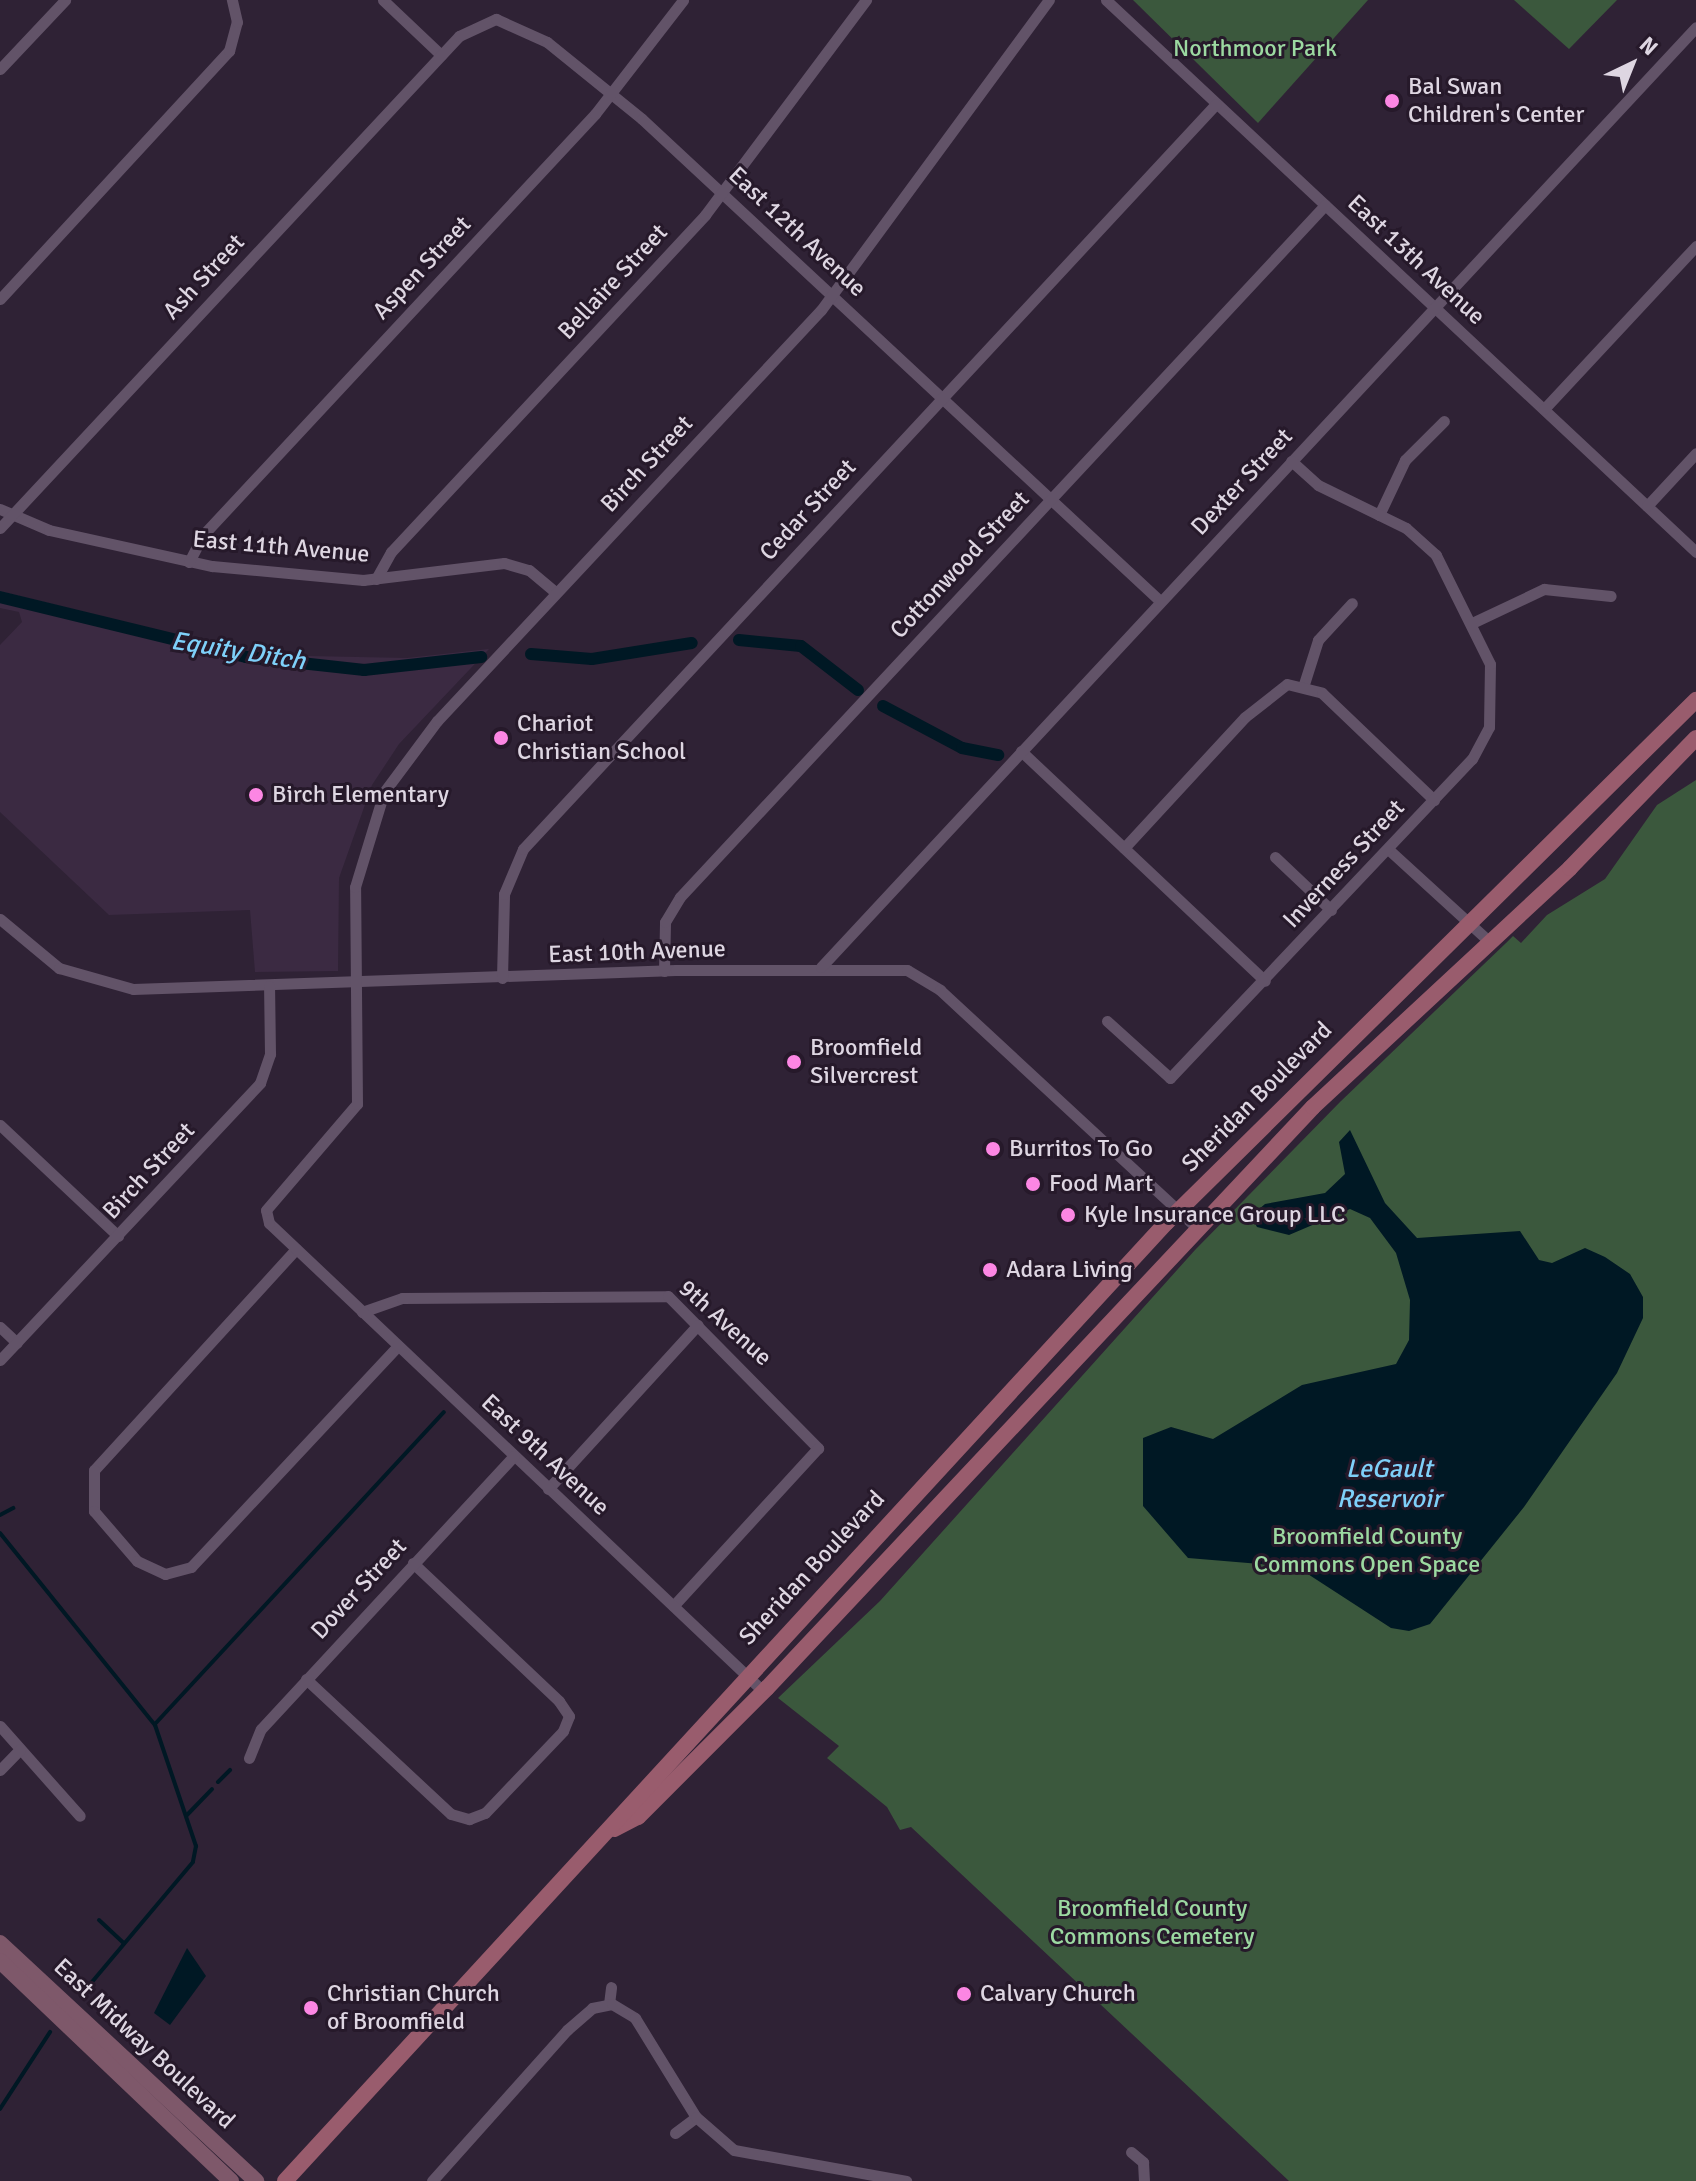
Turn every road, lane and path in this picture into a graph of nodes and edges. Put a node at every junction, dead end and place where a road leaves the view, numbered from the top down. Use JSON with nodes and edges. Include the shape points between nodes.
{"nodes":[{"id":1,"x":65,"y":0,"type":"edge"},
{"id":2,"x":232,"y":0,"type":"edge"},
{"id":3,"x":383,"y":0,"type":"edge"},
{"id":4,"x":683,"y":0,"type":"edge"},
{"id":5,"x":866,"y":0,"type":"edge"},
{"id":6,"x":1049,"y":0,"type":"edge"},
{"id":7,"x":1106,"y":0,"type":"edge"},
{"id":8,"x":1696,"y":27,"type":"edge"},
{"id":9,"x":441,"y":55,"type":"junction"},
{"id":10,"x":0,"y":69,"type":"edge"},
{"id":11,"x":613,"y":94,"type":"junction"},
{"id":12,"x":1216,"y":104,"type":"junction"},
{"id":13,"x":723,"y":193,"type":"junction"},
{"id":14,"x":1325,"y":205,"type":"junction"},
{"id":15,"x":1696,"y":246,"type":"edge"},
{"id":16,"x":832,"y":296,"type":"junction"},
{"id":17,"x":0,"y":299,"type":"edge"},
{"id":18,"x":1435,"y":307,"type":"junction"},
{"id":19,"x":942,"y":398,"type":"junction"},
{"id":20,"x":1544,"y":409,"type":"junction"},
{"id":21,"x":1444,"y":421,"type":"dead end"},
{"id":22,"x":1696,"y":453,"type":"edge"},
{"id":23,"x":1291,"y":461,"type":"junction"},
{"id":24,"x":1051,"y":500,"type":"junction"},
{"id":25,"x":1647,"y":506,"type":"junction"},
{"id":26,"x":0,"y":509,"type":"edge"},
{"id":27,"x":1379,"y":515,"type":"junction"},
{"id":28,"x":11,"y":516,"type":"junction"},
{"id":29,"x":0,"y":528,"type":"edge"},
{"id":30,"x":1696,"y":552,"type":"edge"},
{"id":31,"x":189,"y":562,"type":"junction"},
{"id":32,"x":376,"y":579,"type":"junction"},
{"id":33,"x":556,"y":593,"type":"junction"},
{"id":34,"x":1611,"y":596,"type":"dead end"},
{"id":35,"x":1160,"y":601,"type":"junction"},
{"id":36,"x":1352,"y":603,"type":"dead end"},
{"id":37,"x":1472,"y":623,"type":"junction"},
{"id":38,"x":1304,"y":684,"type":"junction"},
{"id":39,"x":1696,"y":700,"type":"edge"},
{"id":40,"x":1696,"y":738,"type":"edge"},
{"id":41,"x":1021,"y":751,"type":"junction"},
{"id":42,"x":1434,"y":800,"type":"junction"},
{"id":43,"x":1124,"y":848,"type":"junction"},
{"id":44,"x":1388,"y":849,"type":"junction"},
{"id":45,"x":1275,"y":857,"type":"dead end"},
{"id":46,"x":1331,"y":910,"type":"junction"},
{"id":47,"x":0,"y":919,"type":"edge"},
{"id":48,"x":1472,"y":926,"type":"junction"},
{"id":49,"x":1491,"y":943,"type":"junction"},
{"id":50,"x":821,"y":967,"type":"junction"},
{"id":51,"x":664,"y":971,"type":"junction"},
{"id":52,"x":502,"y":978,"type":"junction"},
{"id":53,"x":1265,"y":981,"type":"junction"},
{"id":54,"x":355,"y":984,"type":"junction"},
{"id":55,"x":269,"y":986,"type":"junction"},
{"id":56,"x":1107,"y":1021,"type":"dead end"},
{"id":57,"x":0,"y":1125,"type":"edge"},
{"id":58,"x":1178,"y":1211,"type":"junction"},
{"id":59,"x":1197,"y":1228,"type":"junction"},
{"id":60,"x":118,"y":1236,"type":"junction"},
{"id":61,"x":296,"y":1249,"type":"junction"},
{"id":62,"x":362,"y":1312,"type":"junction"},
{"id":63,"x":698,"y":1325,"type":"junction"},
{"id":64,"x":0,"y":1327,"type":"edge"},
{"id":65,"x":17,"y":1343,"type":"junction"},
{"id":66,"x":398,"y":1346,"type":"junction"},
{"id":67,"x":0,"y":1360,"type":"edge"},
{"id":68,"x":514,"y":1456,"type":"junction"},
{"id":69,"x":548,"y":1489,"type":"junction"},
{"id":70,"x":413,"y":1563,"type":"junction"},
{"id":71,"x":673,"y":1606,"type":"junction"},
{"id":72,"x":745,"y":1674,"type":"junction"},
{"id":73,"x":306,"y":1679,"type":"junction"},
{"id":74,"x":764,"y":1692,"type":"junction"},
{"id":75,"x":0,"y":1726,"type":"edge"},
{"id":76,"x":20,"y":1749,"type":"junction"},
{"id":77,"x":249,"y":1758,"type":"dead end"},
{"id":78,"x":0,"y":1770,"type":"edge"},
{"id":79,"x":80,"y":1816,"type":"dead end"},
{"id":80,"x":614,"y":1829,"type":"junction"},
{"id":81,"x":0,"y":1943,"type":"edge"},
{"id":82,"x":0,"y":1961,"type":"edge"},
{"id":83,"x":611,"y":1987,"type":"dead end"},
{"id":84,"x":609,"y":2004,"type":"junction"},
{"id":85,"x":696,"y":2117,"type":"junction"},
{"id":86,"x":675,"y":2133,"type":"dead end"},
{"id":87,"x":1131,"y":2152,"type":"dead end"},
{"id":88,"x":231,"y":2181,"type":"edge"},
{"id":89,"x":256,"y":2181,"type":"edge"},
{"id":90,"x":285,"y":2181,"type":"edge"},
{"id":91,"x":432,"y":2181,"type":"edge"},
{"id":92,"x":906,"y":2181,"type":"edge"},
{"id":93,"x":1144,"y":2181,"type":"edge"}],
"edges":[{"from":1,"to":10,"type":"street"},
{"from":2,"to":17,"type":"street","via":[[237,22],[229,51]]},
{"from":3,"to":9,"type":"street"},
{"from":4,"to":11,"type":"street","name":"Aspen Street"},
{"from":5,"to":13,"type":"street","name":"Bellaire Street"},
{"from":6,"to":16,"type":"street","name":"Birch Street"},
{"from":7,"to":12,"type":"street","name":"East 13th Avenue"},
{"from":8,"to":18,"type":"street","name":"Dexter Street"},
{"from":9,"to":11,"type":"street","name":"East 12th Avenue","via":[[478,23],[506,20]]},
{"from":9,"to":28,"type":"street","name":"Ash Street"},
{"from":11,"to":13,"type":"street","name":"East 12th Avenue"},
{"from":11,"to":31,"type":"street","name":"Aspen Street","via":[[202,536]]},
{"from":12,"to":14,"type":"street","name":"East 13th Avenue"},
{"from":12,"to":19,"type":"street","name":"Cedar Street"},
{"from":13,"to":16,"type":"street","name":"East 12th Avenue"},
{"from":13,"to":32,"type":"street","name":"Bellaire Street","via":[[391,552]]},
{"from":14,"to":18,"type":"street","name":"East 13th Avenue"},
{"from":14,"to":24,"type":"street","name":"Cottonwood Street"},
{"from":15,"to":20,"type":"street"},
{"from":16,"to":19,"type":"street","name":"East 12th Avenue"},
{"from":16,"to":33,"type":"street","name":"Birch Street"},
{"from":18,"to":20,"type":"street","name":"East 13th Avenue"},
{"from":18,"to":23,"type":"street","name":"Dexter Street"},
{"from":19,"to":24,"type":"street","name":"East 12th Avenue"},
{"from":19,"to":52,"type":"street","name":"Cedar Street","via":[[523,849],[504,894]]},
{"from":20,"to":25,"type":"street","name":"East 13th Avenue"},
{"from":21,"to":27,"type":"street","via":[[1405,460]]},
{"from":22,"to":25,"type":"street"},
{"from":23,"to":27,"type":"street","name":"Inverness Street","via":[[1318,485]]},
{"from":23,"to":35,"type":"street","name":"Dexter Street"},
{"from":24,"to":35,"type":"street","name":"East 12th Avenue"},
{"from":24,"to":51,"type":"street","name":"Cottonwood Street","via":[[680,897],[663,931]]},
{"from":25,"to":30,"type":"street","name":"East 13th Avenue"},
{"from":26,"to":28,"type":"street","name":"East 11th Avenue"},
{"from":27,"to":37,"type":"street","name":"Inverness Street","via":[[1436,555]]},
{"from":28,"to":29,"type":"street","name":"Ash Street"},
{"from":28,"to":31,"type":"street","name":"East 11th Avenue"},
{"from":31,"to":32,"type":"street","name":"East 11th Avenue"},
{"from":32,"to":33,"type":"street","name":"East 11th Avenue","via":[[504,563],[529,570]]},
{"from":33,"to":54,"type":"street","name":"Birch Street","via":[[409,753],[384,792],[356,877]]},
{"from":34,"to":37,"type":"street","via":[[1544,589]]},
{"from":35,"to":41,"type":"street","name":"Dexter Street"},
{"from":36,"to":38,"type":"street","via":[[1318,640]]},
{"from":37,"to":42,"type":"street","name":"Inverness Street","via":[[1494,690],[1489,727],[1472,759]]},
{"from":38,"to":42,"type":"street"},
{"from":38,"to":43,"type":"street","via":[[1267,696]]},
{"from":39,"to":48,"type":"main road","name":"Sheridan Boulevard"},
{"from":40,"to":49,"type":"main road","name":"Sheridan Boulevard"},
{"from":41,"to":43,"type":"street"},
{"from":41,"to":50,"type":"street","name":"Dexter Street"},
{"from":42,"to":44,"type":"street","name":"Inverness Street"},
{"from":43,"to":53,"type":"street"},
{"from":44,"to":46,"type":"street","name":"Inverness Street"},
{"from":44,"to":48,"type":"street"},
{"from":45,"to":46,"type":"street"},
{"from":46,"to":53,"type":"street","name":"Inverness Street"},
{"from":47,"to":55,"type":"street","name":"East 10th Avenue","via":[[59,968],[97,983]]},
{"from":48,"to":49,"type":"street"},
{"from":48,"to":58,"type":"main road","name":"Sheridan Boulevard","via":[[1313,1072]]},
{"from":49,"to":59,"type":"main road","name":"Sheridan Boulevard","via":[[1324,1097]]},
{"from":50,"to":51,"type":"street","name":"East 10th Avenue"},
{"from":50,"to":58,"type":"street","name":"East 10th Avenue","via":[[885,966],[922,977]]},
{"from":51,"to":52,"type":"street","name":"East 10th Avenue"},
{"from":52,"to":54,"type":"street","name":"East 10th Avenue"},
{"from":53,"to":56,"type":"street","name":"Inverness Street","via":[[1170,1078]]},
{"from":54,"to":55,"type":"street","name":"East 10th Avenue"},
{"from":54,"to":61,"type":"street","name":"Birch Street","via":[[357,1104],[266,1210]]},
{"from":55,"to":60,"type":"street","name":"Birch Street","via":[[270,1054],[260,1083]]},
{"from":57,"to":60,"type":"street"},
{"from":58,"to":59,"type":"street","name":"East 10th Avenue"},
{"from":58,"to":72,"type":"main road","name":"Sheridan Boulevard"},
{"from":59,"to":74,"type":"main road","name":"Sheridan Boulevard"},
{"from":60,"to":65,"type":"street","name":"Birch Street"},
{"from":61,"to":62,"type":"street","name":"East 9th Avenue"},
{"from":61,"to":66,"type":"street","via":[[94,1470],[94,1511],[123,1545],[153,1571],[191,1567]]},
{"from":62,"to":63,"type":"street","name":"9th Avenue","via":[[402,1298],[635,1291],[668,1296]]},
{"from":62,"to":66,"type":"street","name":"East 9th Avenue"},
{"from":63,"to":69,"type":"street"},
{"from":63,"to":71,"type":"street","name":"9th Avenue","via":[[818,1448]]},
{"from":64,"to":65,"type":"street"},
{"from":65,"to":67,"type":"street","name":"Birch Street"},
{"from":66,"to":68,"type":"street","name":"East 9th Avenue"},
{"from":68,"to":69,"type":"street","name":"East 9th Avenue"},
{"from":68,"to":70,"type":"street","name":"Dover Street"},
{"from":69,"to":71,"type":"street","name":"East 9th Avenue"},
{"from":70,"to":73,"type":"street","name":"Dover Street"},
{"from":70,"to":73,"type":"street","via":[[559,1701],[569,1716],[563,1731],[485,1813],[460,1817]]},
{"from":71,"to":72,"type":"street","name":"East 9th Avenue"},
{"from":72,"to":74,"type":"street","name":"East 9th Avenue"},
{"from":72,"to":80,"type":"main road","name":"Sheridan Boulevard","via":[[624,1805]]},
{"from":73,"to":77,"type":"street","name":"Dover Street","via":[[261,1729]]},
{"from":74,"to":80,"type":"main road","name":"Sheridan Boulevard","via":[[638,1817]]},
{"from":75,"to":76,"type":"street"},
{"from":76,"to":78,"type":"street"},
{"from":76,"to":79,"type":"street"},
{"from":80,"to":90,"type":"main road","name":"Sheridan Boulevard"},
{"from":81,"to":89,"type":"main road","name":"East Midway Boulevard"},
{"from":82,"to":88,"type":"main road","name":"East Midway Boulevard"},
{"from":83,"to":84,"type":"street"},
{"from":84,"to":85,"type":"street","via":[[635,2018]]},
{"from":84,"to":91,"type":"street","via":[[567,2030]]},
{"from":85,"to":86,"type":"street"},
{"from":85,"to":92,"type":"street","via":[[722,2143],[750,2155]]},
{"from":87,"to":93,"type":"street","via":[[1143,2162]]}]}
